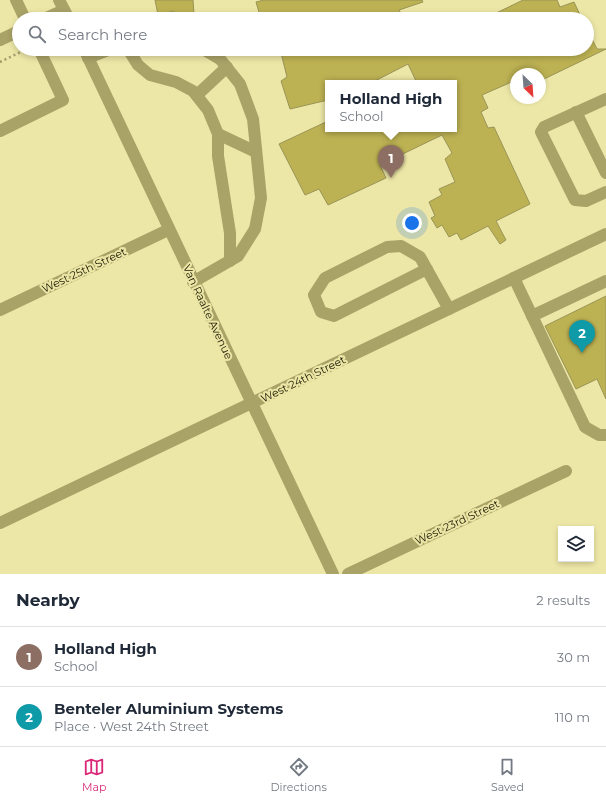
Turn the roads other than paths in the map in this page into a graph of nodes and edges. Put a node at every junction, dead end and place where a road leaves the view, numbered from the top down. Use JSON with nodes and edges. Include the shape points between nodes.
{"nodes":[{"id":1,"x":16,"y":0,"type":"edge"},
{"id":2,"x":22,"y":12,"type":"edge"},
{"id":3,"x":12,"y":34,"type":"edge"},
{"id":4,"x":0,"y":40,"type":"edge"},
{"id":5,"x":42,"y":56,"type":"edge"},
{"id":6,"x":87,"y":56,"type":"edge"},
{"id":7,"x":132,"y":56,"type":"edge"},
{"id":8,"x":215,"y":56,"type":"edge"},
{"id":9,"x":227,"y":67,"type":"junction"},
{"id":10,"x":197,"y":95,"type":"junction"},
{"id":11,"x":606,"y":99,"type":"edge"},
{"id":12,"x":576,"y":112,"type":"junction"},
{"id":13,"x":0,"y":131,"type":"edge"},
{"id":14,"x":218,"y":134,"type":"junction"},
{"id":15,"x":256,"y":152,"type":"junction"},
{"id":16,"x":606,"y":173,"type":"edge"},
{"id":17,"x":606,"y":192,"type":"edge"},
{"id":18,"x":168,"y":230,"type":"junction"},
{"id":19,"x":606,"y":234,"type":"edge"},
{"id":20,"x":230,"y":261,"type":"junction"},
{"id":21,"x":427,"y":269,"type":"junction"},
{"id":22,"x":514,"y":278,"type":"junction"},
{"id":23,"x":606,"y":281,"type":"edge"},
{"id":24,"x":193,"y":282,"type":"junction"},
{"id":25,"x":449,"y":309,"type":"junction"},
{"id":26,"x":0,"y":310,"type":"edge"},
{"id":27,"x":532,"y":316,"type":"junction"},
{"id":28,"x":251,"y":403,"type":"junction"},
{"id":29,"x":606,"y":436,"type":"edge"},
{"id":30,"x":566,"y":471,"type":"dead end"},
{"id":31,"x":0,"y":523,"type":"edge"},
{"id":32,"x":333,"y":574,"type":"edge"},
{"id":33,"x":348,"y":574,"type":"edge"}],
"edges":[{"from":1,"to":2,"type":"street"},
{"from":3,"to":4,"type":"street"},
{"from":5,"to":13,"type":"street","via":[[63,100]]},
{"from":6,"to":18,"type":"street","name":"Van Raalte Avenue"},
{"from":7,"to":10,"type":"street","via":[[150,75],[176,82]]},
{"from":8,"to":9,"type":"street"},
{"from":9,"to":10,"type":"street"},
{"from":9,"to":15,"type":"street","via":[[240,84],[253,118]]},
{"from":10,"to":14,"type":"street","via":[[208,110]]},
{"from":11,"to":12,"type":"street"},
{"from":12,"to":16,"type":"street"},
{"from":12,"to":17,"type":"street","via":[[544,127],[541,132],[575,200],[586,201]]},
{"from":14,"to":15,"type":"street"},
{"from":14,"to":20,"type":"street","via":[[218,156],[230,233]]},
{"from":15,"to":20,"type":"street","via":[[261,198],[255,229],[238,256]]},
{"from":18,"to":24,"type":"street","name":"Van Raalte Avenue"},
{"from":18,"to":26,"type":"street","name":"West 25th Street"},
{"from":19,"to":22,"type":"street","name":"West 24th Street"},
{"from":20,"to":24,"type":"street"},
{"from":21,"to":21,"type":"street","via":[[420,257],[401,246],[387,247],[325,278],[314,295],[321,312],[334,316]]},
{"from":21,"to":25,"type":"street"},
{"from":22,"to":25,"type":"street","name":"West 24th Street"},
{"from":22,"to":27,"type":"street"},
{"from":23,"to":27,"type":"street"},
{"from":24,"to":28,"type":"street","name":"Van Raalte Avenue"},
{"from":25,"to":28,"type":"street","name":"West 24th Street"},
{"from":27,"to":29,"type":"street","via":[[585,427]]},
{"from":28,"to":31,"type":"street","name":"West 24th Street"},
{"from":28,"to":32,"type":"street","name":"Van Raalte Avenue"},
{"from":30,"to":33,"type":"street","name":"West 23rd Street"}]}
